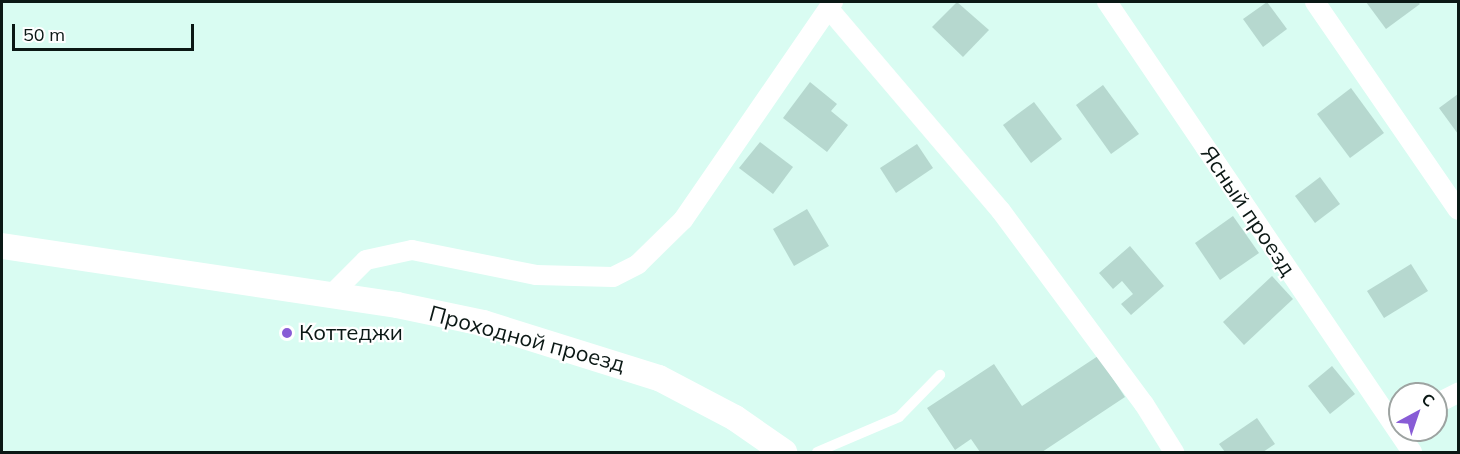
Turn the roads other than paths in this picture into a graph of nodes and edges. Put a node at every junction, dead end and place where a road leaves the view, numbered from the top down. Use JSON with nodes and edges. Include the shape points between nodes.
{"nodes":[{"id":1,"x":1107,"y":2,"type":"edge"},
{"id":2,"x":1315,"y":2,"type":"edge"},
{"id":3,"x":831,"y":5,"type":"edge"},
{"id":4,"x":1458,"y":210,"type":"edge"},
{"id":5,"x":2,"y":246,"type":"edge"},
{"id":6,"x":329,"y":297,"type":"junction"},
{"id":7,"x":940,"y":375,"type":"dead end"},
{"id":8,"x":1388,"y":408,"type":"edge"},
{"id":9,"x":784,"y":453,"type":"edge"},
{"id":10,"x":817,"y":453,"type":"edge"},
{"id":11,"x":1174,"y":453,"type":"edge"}],
"edges":[{"from":1,"to":8,"type":"street","name":"Ясный проезд"},
{"from":2,"to":4,"type":"street"},
{"from":3,"to":6,"type":"street","via":[[683,220],[638,264],[613,277],[536,275],[412,249],[366,260]]},
{"from":3,"to":11,"type":"street","via":[[1001,211],[1144,404]]},
{"from":5,"to":6,"type":"street","name":"Проходной проезд"},
{"from":6,"to":9,"type":"street","name":"Проходной проезд","via":[[397,305],[483,323],[609,360],[669,382],[735,418]]},
{"from":7,"to":10,"type":"lane","via":[[899,417]]}]}
